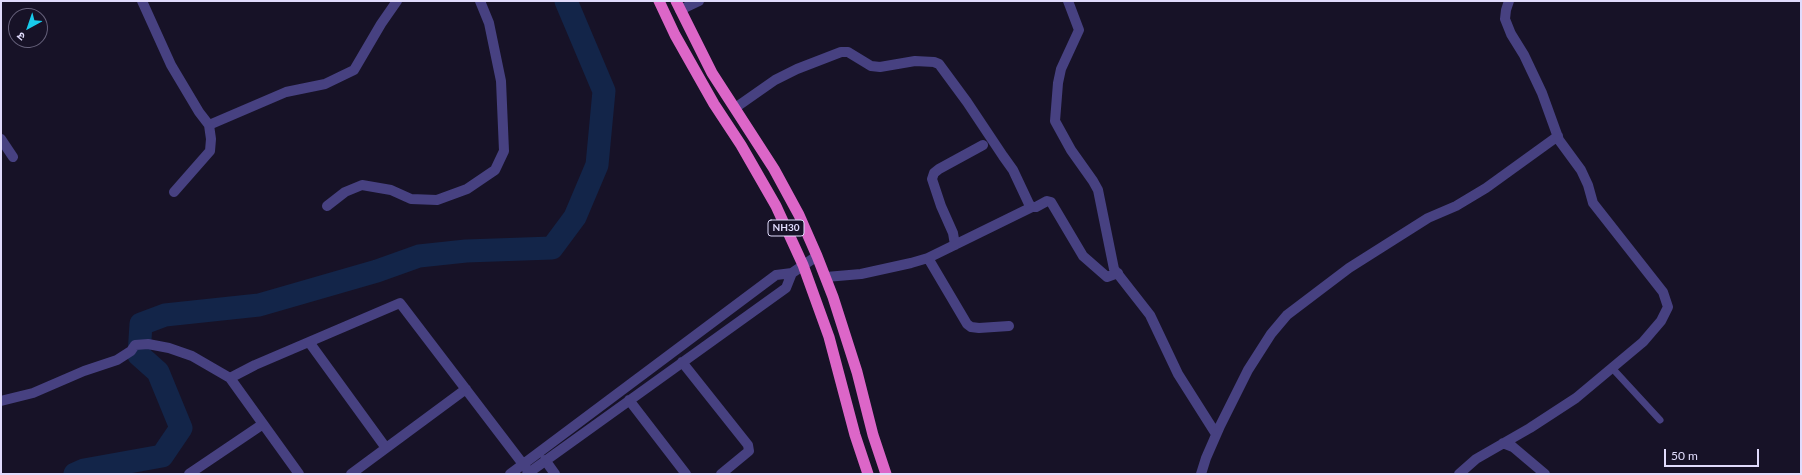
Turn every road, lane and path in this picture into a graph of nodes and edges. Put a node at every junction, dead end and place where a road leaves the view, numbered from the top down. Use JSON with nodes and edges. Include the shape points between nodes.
{"nodes":[{"id":1,"x":142,"y":1,"type":"edge"},
{"id":2,"x":397,"y":1,"type":"edge"},
{"id":3,"x":480,"y":1,"type":"edge"},
{"id":4,"x":659,"y":1,"type":"edge"},
{"id":5,"x":699,"y":1,"type":"edge"},
{"id":6,"x":1068,"y":1,"type":"edge"},
{"id":7,"x":1509,"y":1,"type":"edge"},
{"id":8,"x":678,"y":6,"type":"edge"},
{"id":9,"x":735,"y":108,"type":"junction"},
{"id":10,"x":209,"y":125,"type":"junction"},
{"id":11,"x":1558,"y":136,"type":"junction"},
{"id":12,"x":1,"y":139,"type":"edge"},
{"id":13,"x":983,"y":145,"type":"dead end"},
{"id":14,"x":13,"y":157,"type":"dead end"},
{"id":15,"x":174,"y":192,"type":"dead end"},
{"id":16,"x":327,"y":206,"type":"dead end"},
{"id":17,"x":1032,"y":207,"type":"junction"},
{"id":18,"x":955,"y":245,"type":"junction"},
{"id":19,"x":817,"y":256,"type":"junction"},
{"id":20,"x":928,"y":258,"type":"junction"},
{"id":21,"x":803,"y":265,"type":"junction"},
{"id":22,"x":792,"y":273,"type":"junction"},
{"id":23,"x":1118,"y":273,"type":"junction"},
{"id":24,"x":826,"y":277,"type":"junction"},
{"id":25,"x":1009,"y":326,"type":"dead end"},
{"id":26,"x":309,"y":342,"type":"junction"},
{"id":27,"x":682,"y":362,"type":"junction"},
{"id":28,"x":1613,"y":369,"type":"junction"},
{"id":29,"x":230,"y":378,"type":"junction"},
{"id":30,"x":466,"y":389,"type":"junction"},
{"id":31,"x":629,"y":400,"type":"junction"},
{"id":32,"x":1,"y":401,"type":"edge"},
{"id":33,"x":1660,"y":420,"type":"dead end"},
{"id":34,"x":263,"y":424,"type":"junction"},
{"id":35,"x":1216,"y":434,"type":"junction"},
{"id":36,"x":1503,"y":443,"type":"junction"},
{"id":37,"x":386,"y":448,"type":"junction"},
{"id":38,"x":545,"y":460,"type":"junction"},
{"id":39,"x":526,"y":470,"type":"edge"},
{"id":40,"x":189,"y":474,"type":"edge"},
{"id":41,"x":299,"y":474,"type":"edge"},
{"id":42,"x":351,"y":474,"type":"edge"},
{"id":43,"x":510,"y":474,"type":"edge"},
{"id":44,"x":555,"y":474,"type":"edge"},
{"id":45,"x":686,"y":474,"type":"edge"},
{"id":46,"x":721,"y":474,"type":"edge"},
{"id":47,"x":868,"y":474,"type":"edge"},
{"id":48,"x":886,"y":474,"type":"edge"},
{"id":49,"x":1201,"y":474,"type":"edge"},
{"id":50,"x":1459,"y":474,"type":"edge"},
{"id":51,"x":1545,"y":474,"type":"edge"}],
"edges":[{"from":1,"to":10,"type":"street","via":[[171,65]]},
{"from":2,"to":10,"type":"street","via":[[354,70],[325,84],[286,92]]},
{"from":3,"to":16,"type":"street","via":[[489,23],[501,81],[504,151],[495,170],[467,189],[437,200],[411,199],[391,190],[362,185],[345,192]]},
{"from":4,"to":21,"type":"highway","number":"NH30","via":[[714,104],[776,206]]},
{"from":5,"to":8,"type":"street"},
{"from":6,"to":23,"type":"street","via":[[1079,30],[1061,69],[1055,121],[1098,190],[1114,269]]},
{"from":7,"to":11,"type":"street","via":[[1505,19],[1542,93]]},
{"from":8,"to":9,"type":"highway","number":"NH30","via":[[712,73]]},
{"from":9,"to":17,"type":"street","via":[[775,80],[841,52],[848,52],[871,66],[880,67],[915,61],[934,62],[939,64],[967,102],[1013,170]]},
{"from":9,"to":19,"type":"highway","number":"NH30","via":[[774,169],[799,215]]},
{"from":10,"to":15,"type":"street","via":[[210,151]]},
{"from":11,"to":28,"type":"street","via":[[1581,170],[1593,203],[1659,285],[1667,300],[1666,314],[1653,332]]},
{"from":11,"to":35,"type":"street","via":[[1486,188],[1456,206],[1428,218],[1349,268],[1287,315],[1271,334],[1248,370]]},
{"from":12,"to":14,"type":"street"},
{"from":13,"to":18,"type":"street","via":[[939,169],[932,179],[953,233]]},
{"from":17,"to":18,"type":"street"},
{"from":17,"to":23,"type":"street","via":[[1047,200],[1051,202],[1083,256],[1107,277]]},
{"from":18,"to":20,"type":"street"},
{"from":19,"to":21,"type":"street"},
{"from":19,"to":24,"type":"highway","number":"NH30"},
{"from":20,"to":24,"type":"street","via":[[861,274]]},
{"from":20,"to":25,"type":"street","via":[[970,327]]},
{"from":21,"to":22,"type":"street"},
{"from":21,"to":47,"type":"highway","number":"NH30","via":[[829,337]]},
{"from":22,"to":27,"type":"street","via":[[786,288]]},
{"from":22,"to":39,"type":"street","via":[[776,275]]},
{"from":23,"to":35,"type":"street","via":[[1150,315],[1178,374]]},
{"from":24,"to":48,"type":"highway","number":"NH30"},
{"from":26,"to":29,"type":"street"},
{"from":26,"to":30,"type":"street","via":[[400,303]]},
{"from":26,"to":37,"type":"street"},
{"from":27,"to":31,"type":"street"},
{"from":27,"to":46,"type":"street","via":[[748,445],[749,451]]},
{"from":28,"to":33,"type":"lane"},
{"from":28,"to":36,"type":"street","via":[[1576,398]]},
{"from":29,"to":32,"type":"street","via":[[192,356],[169,348],[148,344],[135,345],[131,351],[117,360],[33,393]]},
{"from":29,"to":34,"type":"street"},
{"from":30,"to":37,"type":"street"},
{"from":30,"to":39,"type":"street"},
{"from":31,"to":38,"type":"street"},
{"from":31,"to":45,"type":"street"},
{"from":34,"to":40,"type":"street"},
{"from":34,"to":41,"type":"street"},
{"from":35,"to":49,"type":"street"},
{"from":36,"to":50,"type":"street","via":[[1476,458]]},
{"from":36,"to":51,"type":"street","via":[[1513,447]]},
{"from":37,"to":42,"type":"street"},
{"from":38,"to":39,"type":"street"},
{"from":38,"to":44,"type":"street"},
{"from":39,"to":43,"type":"street"}]}
